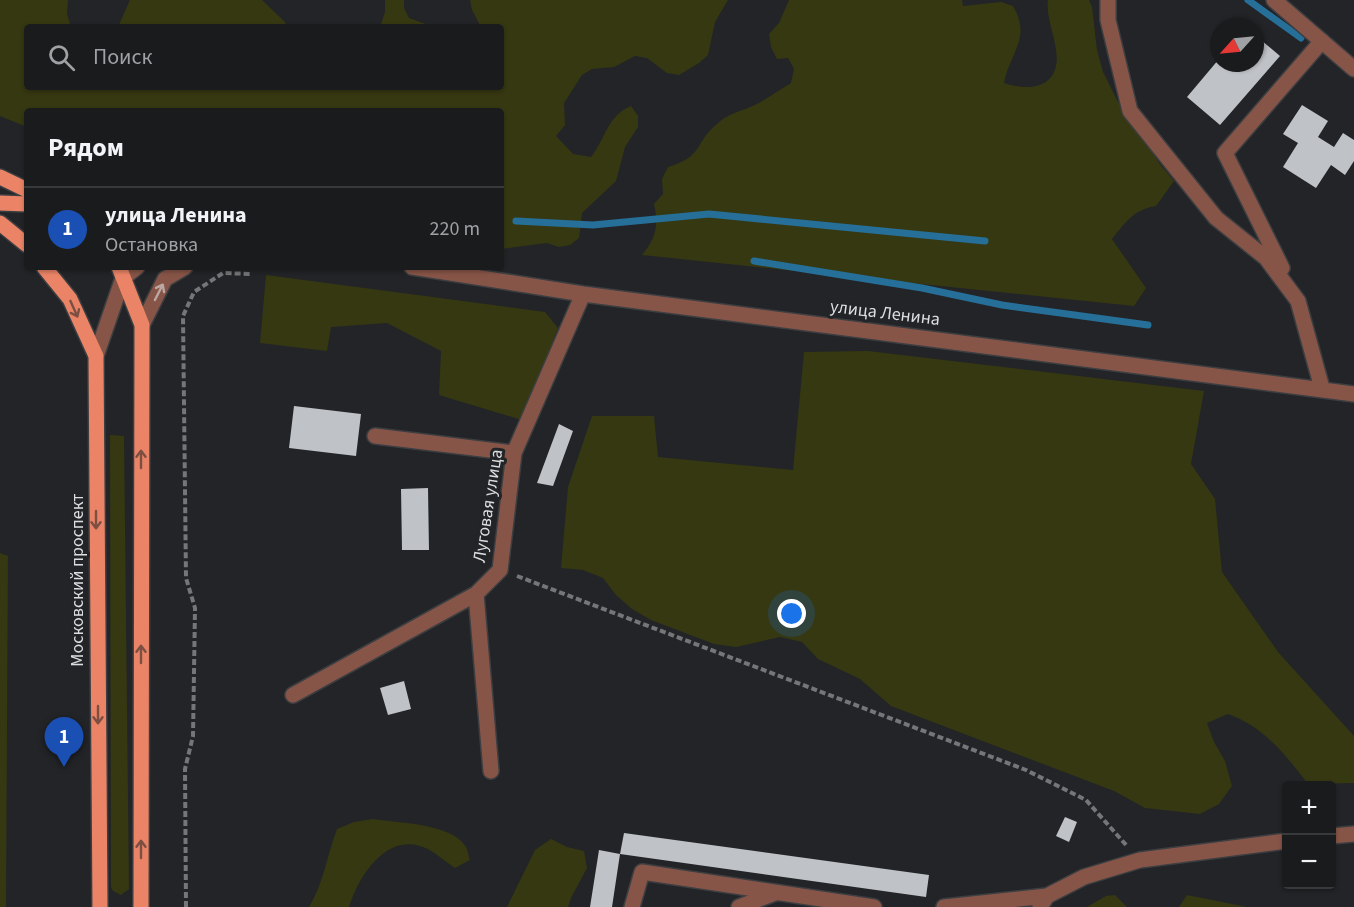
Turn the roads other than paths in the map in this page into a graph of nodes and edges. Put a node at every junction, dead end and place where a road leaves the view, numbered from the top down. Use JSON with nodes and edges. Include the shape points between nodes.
{"nodes":[{"id":1,"x":1108,"y":0,"type":"edge"},
{"id":2,"x":1274,"y":0,"type":"edge"},
{"id":3,"x":1322,"y":41,"type":"junction"},
{"id":4,"x":1354,"y":69,"type":"edge"},
{"id":5,"x":0,"y":177,"type":"edge"},
{"id":6,"x":24,"y":189,"type":"edge"},
{"id":7,"x":0,"y":203,"type":"edge"},
{"id":8,"x":24,"y":204,"type":"edge"},
{"id":9,"x":0,"y":223,"type":"edge"},
{"id":10,"x":24,"y":243,"type":"edge"},
{"id":11,"x":46,"y":270,"type":"edge"},
{"id":12,"x":180,"y":270,"type":"edge"},
{"id":13,"x":431,"y":270,"type":"edge"},
{"id":14,"x":121,"y":272,"type":"edge"},
{"id":15,"x":583,"y":294,"type":"junction"},
{"id":16,"x":1298,"y":301,"type":"junction"},
{"id":17,"x":142,"y":325,"type":"junction"},
{"id":18,"x":96,"y":356,"type":"junction"},
{"id":19,"x":1322,"y":388,"type":"junction"},
{"id":20,"x":1354,"y":394,"type":"edge"},
{"id":21,"x":375,"y":436,"type":"dead end"},
{"id":22,"x":514,"y":453,"type":"junction"},
{"id":23,"x":476,"y":594,"type":"junction"},
{"id":24,"x":294,"y":695,"type":"dead end"},
{"id":25,"x":491,"y":771,"type":"dead end"},
{"id":26,"x":1354,"y":834,"type":"edge"},
{"id":27,"x":1336,"y":836,"type":"edge"},
{"id":28,"x":1282,"y":842,"type":"edge"},
{"id":29,"x":777,"y":892,"type":"junction"},
{"id":30,"x":1043,"y":901,"type":"edge"},
{"id":31,"x":99,"y":907,"type":"edge"},
{"id":32,"x":141,"y":907,"type":"edge"},
{"id":33,"x":632,"y":907,"type":"edge"},
{"id":34,"x":739,"y":907,"type":"edge"},
{"id":35,"x":874,"y":907,"type":"edge"},
{"id":36,"x":944,"y":907,"type":"edge"}],
"edges":[{"from":1,"to":16,"type":"street","via":[[1108,20],[1130,111],[1216,218],[1266,258]]},
{"from":2,"to":3,"type":"street"},
{"from":3,"to":4,"type":"street"},
{"from":3,"to":16,"type":"street","via":[[1226,153]]},
{"from":5,"to":6,"type":"main road"},
{"from":7,"to":8,"type":"main road"},
{"from":9,"to":10,"type":"main road"},
{"from":11,"to":18,"type":"main road","name":"Московский проспект","one_way":true,"via":[[70,299]]},
{"from":17,"to":12,"type":"street","one_way":true,"via":[[165,279]]},
{"from":13,"to":15,"type":"street","name":"улица Ленина"},
{"from":14,"to":17,"type":"main road"},
{"from":14,"to":18,"type":"street"},
{"from":15,"to":19,"type":"street","name":"улица Ленина"},
{"from":15,"to":22,"type":"street","name":"Луговая улица"},
{"from":16,"to":19,"type":"street"},
{"from":32,"to":17,"type":"main road","one_way":true},
{"from":18,"to":31,"type":"main road","name":"Московский проспект","one_way":true},
{"from":19,"to":20,"type":"street","name":"улица Ленина"},
{"from":21,"to":22,"type":"street"},
{"from":22,"to":23,"type":"street","name":"Луговая улица","via":[[500,570]]},
{"from":23,"to":24,"type":"street","name":"Луговая улица"},
{"from":23,"to":25,"type":"street"},
{"from":26,"to":27,"type":"street"},
{"from":28,"to":30,"type":"street","via":[[1140,860],[1084,877]]},
{"from":29,"to":33,"type":"street","via":[[642,872]]},
{"from":29,"to":34,"type":"street"},
{"from":29,"to":35,"type":"street"},
{"from":30,"to":36,"type":"street"}]}
